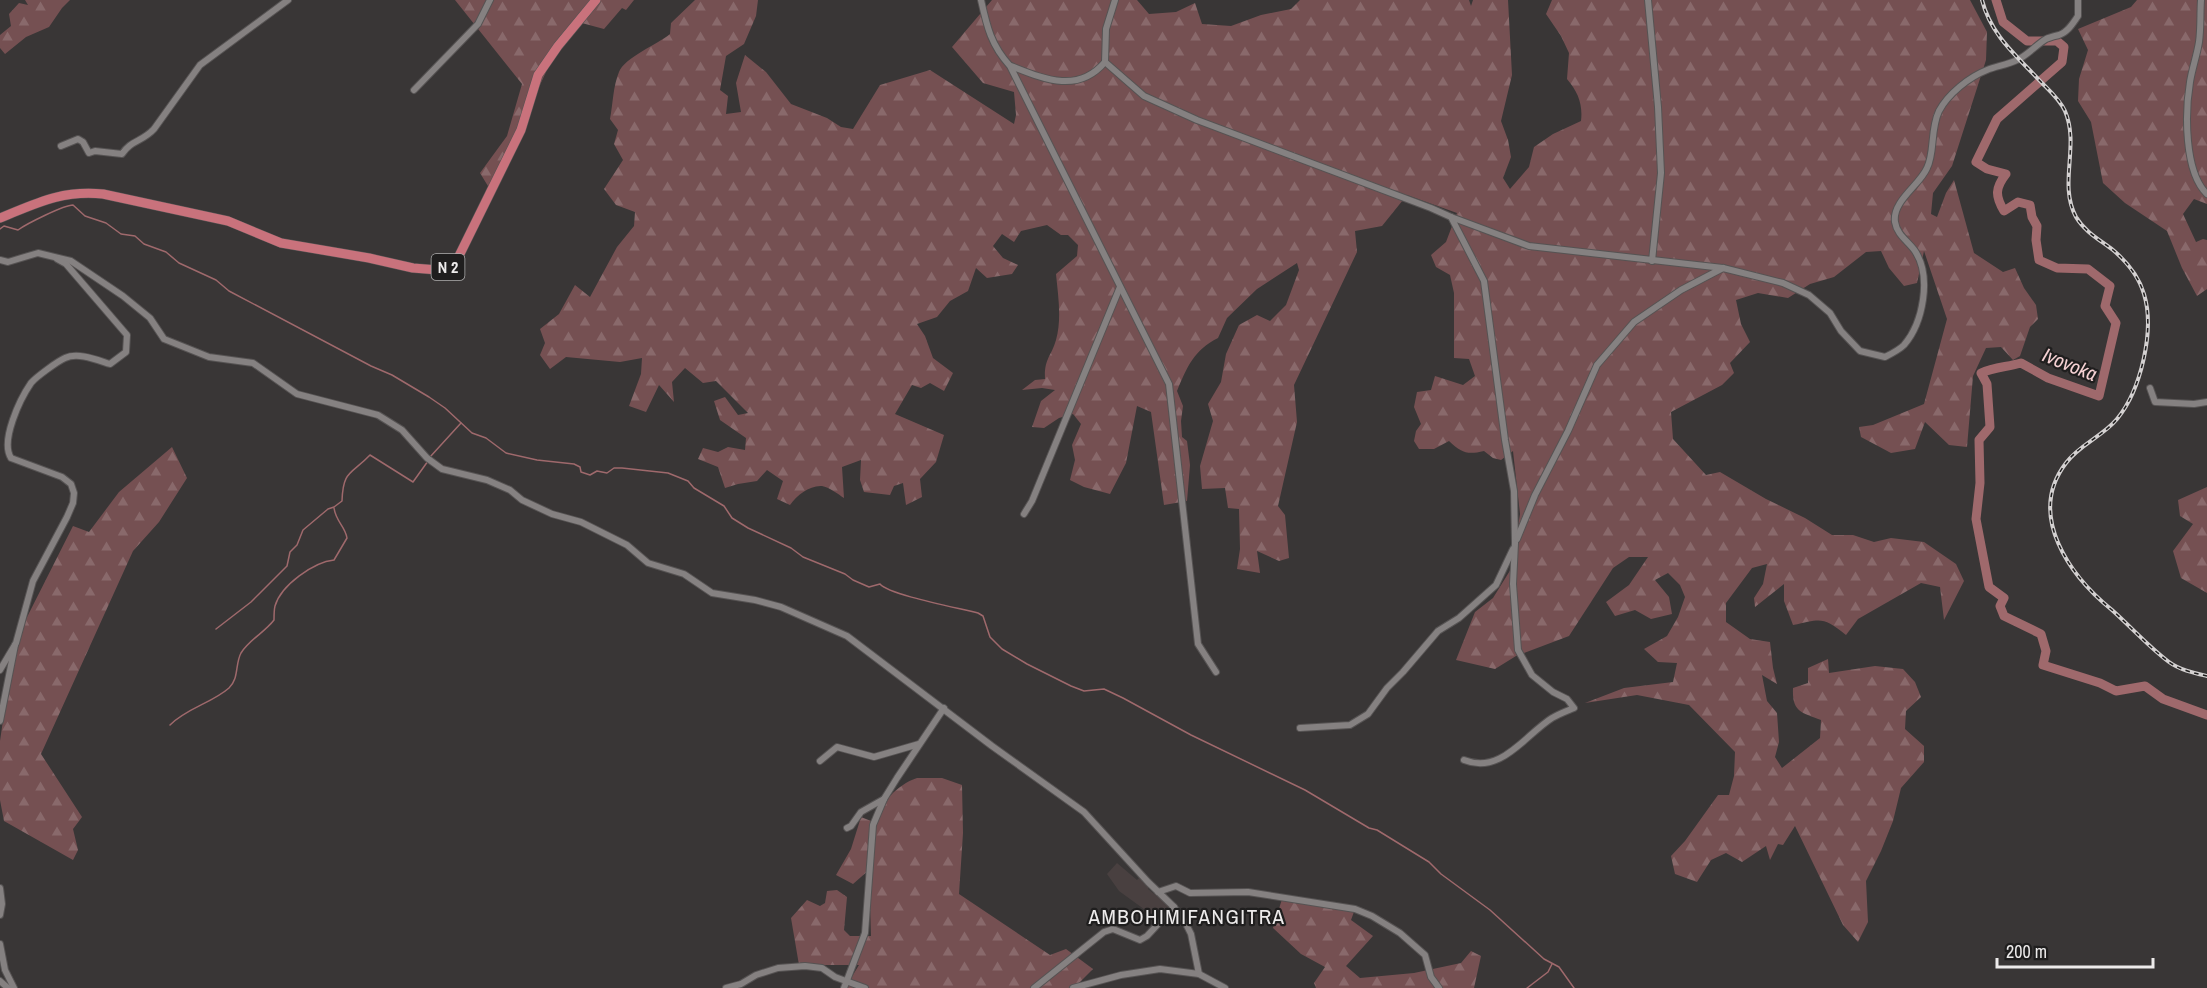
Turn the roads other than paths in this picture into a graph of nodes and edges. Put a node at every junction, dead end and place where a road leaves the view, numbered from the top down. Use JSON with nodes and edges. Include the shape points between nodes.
{"nodes":[{"id":1,"x":288,"y":0,"type":"edge"},
{"id":2,"x":490,"y":0,"type":"edge"},
{"id":3,"x":596,"y":0,"type":"edge"},
{"id":4,"x":981,"y":0,"type":"edge"},
{"id":5,"x":1115,"y":0,"type":"edge"},
{"id":6,"x":1648,"y":0,"type":"edge"},
{"id":7,"x":2078,"y":0,"type":"edge"},
{"id":8,"x":2201,"y":0,"type":"edge"},
{"id":9,"x":1105,"y":62,"type":"junction"},
{"id":10,"x":1010,"y":66,"type":"junction"},
{"id":11,"x":414,"y":90,"type":"dead end"},
{"id":12,"x":61,"y":146,"type":"dead end"},
{"id":13,"x":2207,"y":194,"type":"edge"},
{"id":14,"x":1451,"y":217,"type":"junction"},
{"id":15,"x":0,"y":218,"type":"edge"},
{"id":16,"x":48,"y":254,"type":"junction"},
{"id":17,"x":0,"y":260,"type":"edge"},
{"id":18,"x":1652,"y":261,"type":"junction"},
{"id":19,"x":1723,"y":268,"type":"junction"},
{"id":20,"x":1120,"y":287,"type":"junction"},
{"id":21,"x":2150,"y":388,"type":"dead end"},
{"id":22,"x":2207,"y":402,"type":"edge"},
{"id":23,"x":1024,"y":514,"type":"dead end"},
{"id":24,"x":1515,"y":543,"type":"junction"},
{"id":25,"x":15,"y":643,"type":"junction"},
{"id":26,"x":0,"y":670,"type":"edge"},
{"id":27,"x":1216,"y":672,"type":"dead end"},
{"id":28,"x":944,"y":708,"type":"junction"},
{"id":29,"x":0,"y":721,"type":"edge"},
{"id":30,"x":1300,"y":728,"type":"dead end"},
{"id":31,"x":919,"y":744,"type":"junction"},
{"id":32,"x":1464,"y":760,"type":"dead end"},
{"id":33,"x":820,"y":761,"type":"dead end"},
{"id":34,"x":884,"y":799,"type":"junction"},
{"id":35,"x":847,"y":828,"type":"dead end"},
{"id":36,"x":0,"y":888,"type":"edge"},
{"id":37,"x":1158,"y":892,"type":"junction"},
{"id":38,"x":1174,"y":907,"type":"junction"},
{"id":39,"x":0,"y":915,"type":"edge"},
{"id":40,"x":0,"y":944,"type":"edge"},
{"id":41,"x":1199,"y":974,"type":"junction"},
{"id":42,"x":848,"y":980,"type":"junction"},
{"id":43,"x":0,"y":981,"type":"edge"},
{"id":44,"x":8,"y":988,"type":"edge"},
{"id":45,"x":14,"y":988,"type":"edge"},
{"id":46,"x":726,"y":988,"type":"edge"},
{"id":47,"x":844,"y":988,"type":"edge"},
{"id":48,"x":866,"y":988,"type":"edge"},
{"id":49,"x":1034,"y":988,"type":"edge"},
{"id":50,"x":1074,"y":988,"type":"edge"},
{"id":51,"x":1225,"y":988,"type":"edge"},
{"id":52,"x":1439,"y":988,"type":"edge"}],
"edges":[{"from":1,"to":12,"type":"street","via":[[200,64],[154,129],[145,138],[129,143],[122,154],[89,153],[78,140]]},
{"from":2,"to":11,"type":"street","via":[[478,24]]},
{"from":3,"to":15,"type":"main road","number":"N 2","via":[[538,75],[514,146],[458,258],[450,266],[438,270],[413,268],[281,243],[228,221],[88,192],[58,195]]},
{"from":4,"to":10,"type":"street","via":[[989,34]]},
{"from":5,"to":9,"type":"street","via":[[1106,29]]},
{"from":6,"to":18,"type":"street","via":[[1661,173]]},
{"from":7,"to":19,"type":"street","via":[[2078,16],[2062,34],[2048,38],[2003,67],[1986,70],[1952,94],[1939,111],[1931,135],[1928,167],[1899,206],[1894,220],[1899,234],[1916,252],[1924,284],[1920,320],[1903,346],[1885,357],[1860,351],[1830,313],[1809,295],[1783,283]]},
{"from":8,"to":13,"type":"street","via":[[2199,40],[2187,103],[2191,161]]},
{"from":9,"to":10,"type":"street","via":[[1098,71],[1079,81],[1047,80]]},
{"from":9,"to":14,"type":"street","via":[[1144,96],[1197,120]]},
{"from":10,"to":20,"type":"street"},
{"from":14,"to":18,"type":"street","via":[[1529,246]]},
{"from":14,"to":24,"type":"street","via":[[1484,281],[1514,491]]},
{"from":16,"to":17,"type":"street"},
{"from":16,"to":25,"type":"street","via":[[66,264],[127,335],[126,352],[110,364],[86,357],[66,357],[32,381],[9,425],[5,446],[11,458],[62,477],[74,493],[67,517],[33,581]]},
{"from":16,"to":28,"type":"street","via":[[71,261],[123,296],[150,318],[164,339],[209,357],[253,363],[297,394],[378,415],[402,430],[442,469],[487,480],[552,514],[580,522],[627,545],[648,563],[684,574],[712,593],[781,607],[847,636]]},
{"from":18,"to":19,"type":"street"},
{"from":19,"to":24,"type":"street","via":[[1634,322],[1597,365]]},
{"from":20,"to":23,"type":"street"},
{"from":20,"to":27,"type":"street","via":[[1169,384],[1198,644]]},
{"from":21,"to":22,"type":"street","via":[[2155,402]]},
{"from":24,"to":30,"type":"street","via":[[1496,585],[1459,618],[1438,630],[1368,714],[1350,725]]},
{"from":24,"to":32,"type":"street","via":[[1513,584],[1518,650],[1532,675],[1574,708],[1552,718],[1498,760],[1485,764]]},
{"from":25,"to":26,"type":"street"},
{"from":25,"to":29,"type":"street"},
{"from":28,"to":31,"type":"street"},
{"from":28,"to":37,"type":"street","via":[[1084,812]]},
{"from":31,"to":33,"type":"street","via":[[874,757],[837,747]]},
{"from":31,"to":34,"type":"street"},
{"from":34,"to":35,"type":"street","via":[[861,812]]},
{"from":34,"to":42,"type":"street","via":[[873,825],[865,933]]},
{"from":36,"to":39,"type":"street"},
{"from":37,"to":38,"type":"street"},
{"from":37,"to":52,"type":"street","via":[[1176,886],[1190,893],[1248,892],[1355,909],[1400,933],[1425,955],[1431,977]]},
{"from":38,"to":41,"type":"street","via":[[1191,934]]},
{"from":38,"to":49,"type":"street","via":[[1140,940],[1113,929],[1104,932]]},
{"from":40,"to":45,"type":"street","via":[[5,970]]},
{"from":41,"to":50,"type":"street","via":[[1160,969]]},
{"from":41,"to":51,"type":"street"},
{"from":42,"to":46,"type":"street","via":[[822,968],[778,968]]},
{"from":42,"to":47,"type":"street"},
{"from":42,"to":48,"type":"street"},
{"from":43,"to":44,"type":"street"}]}
